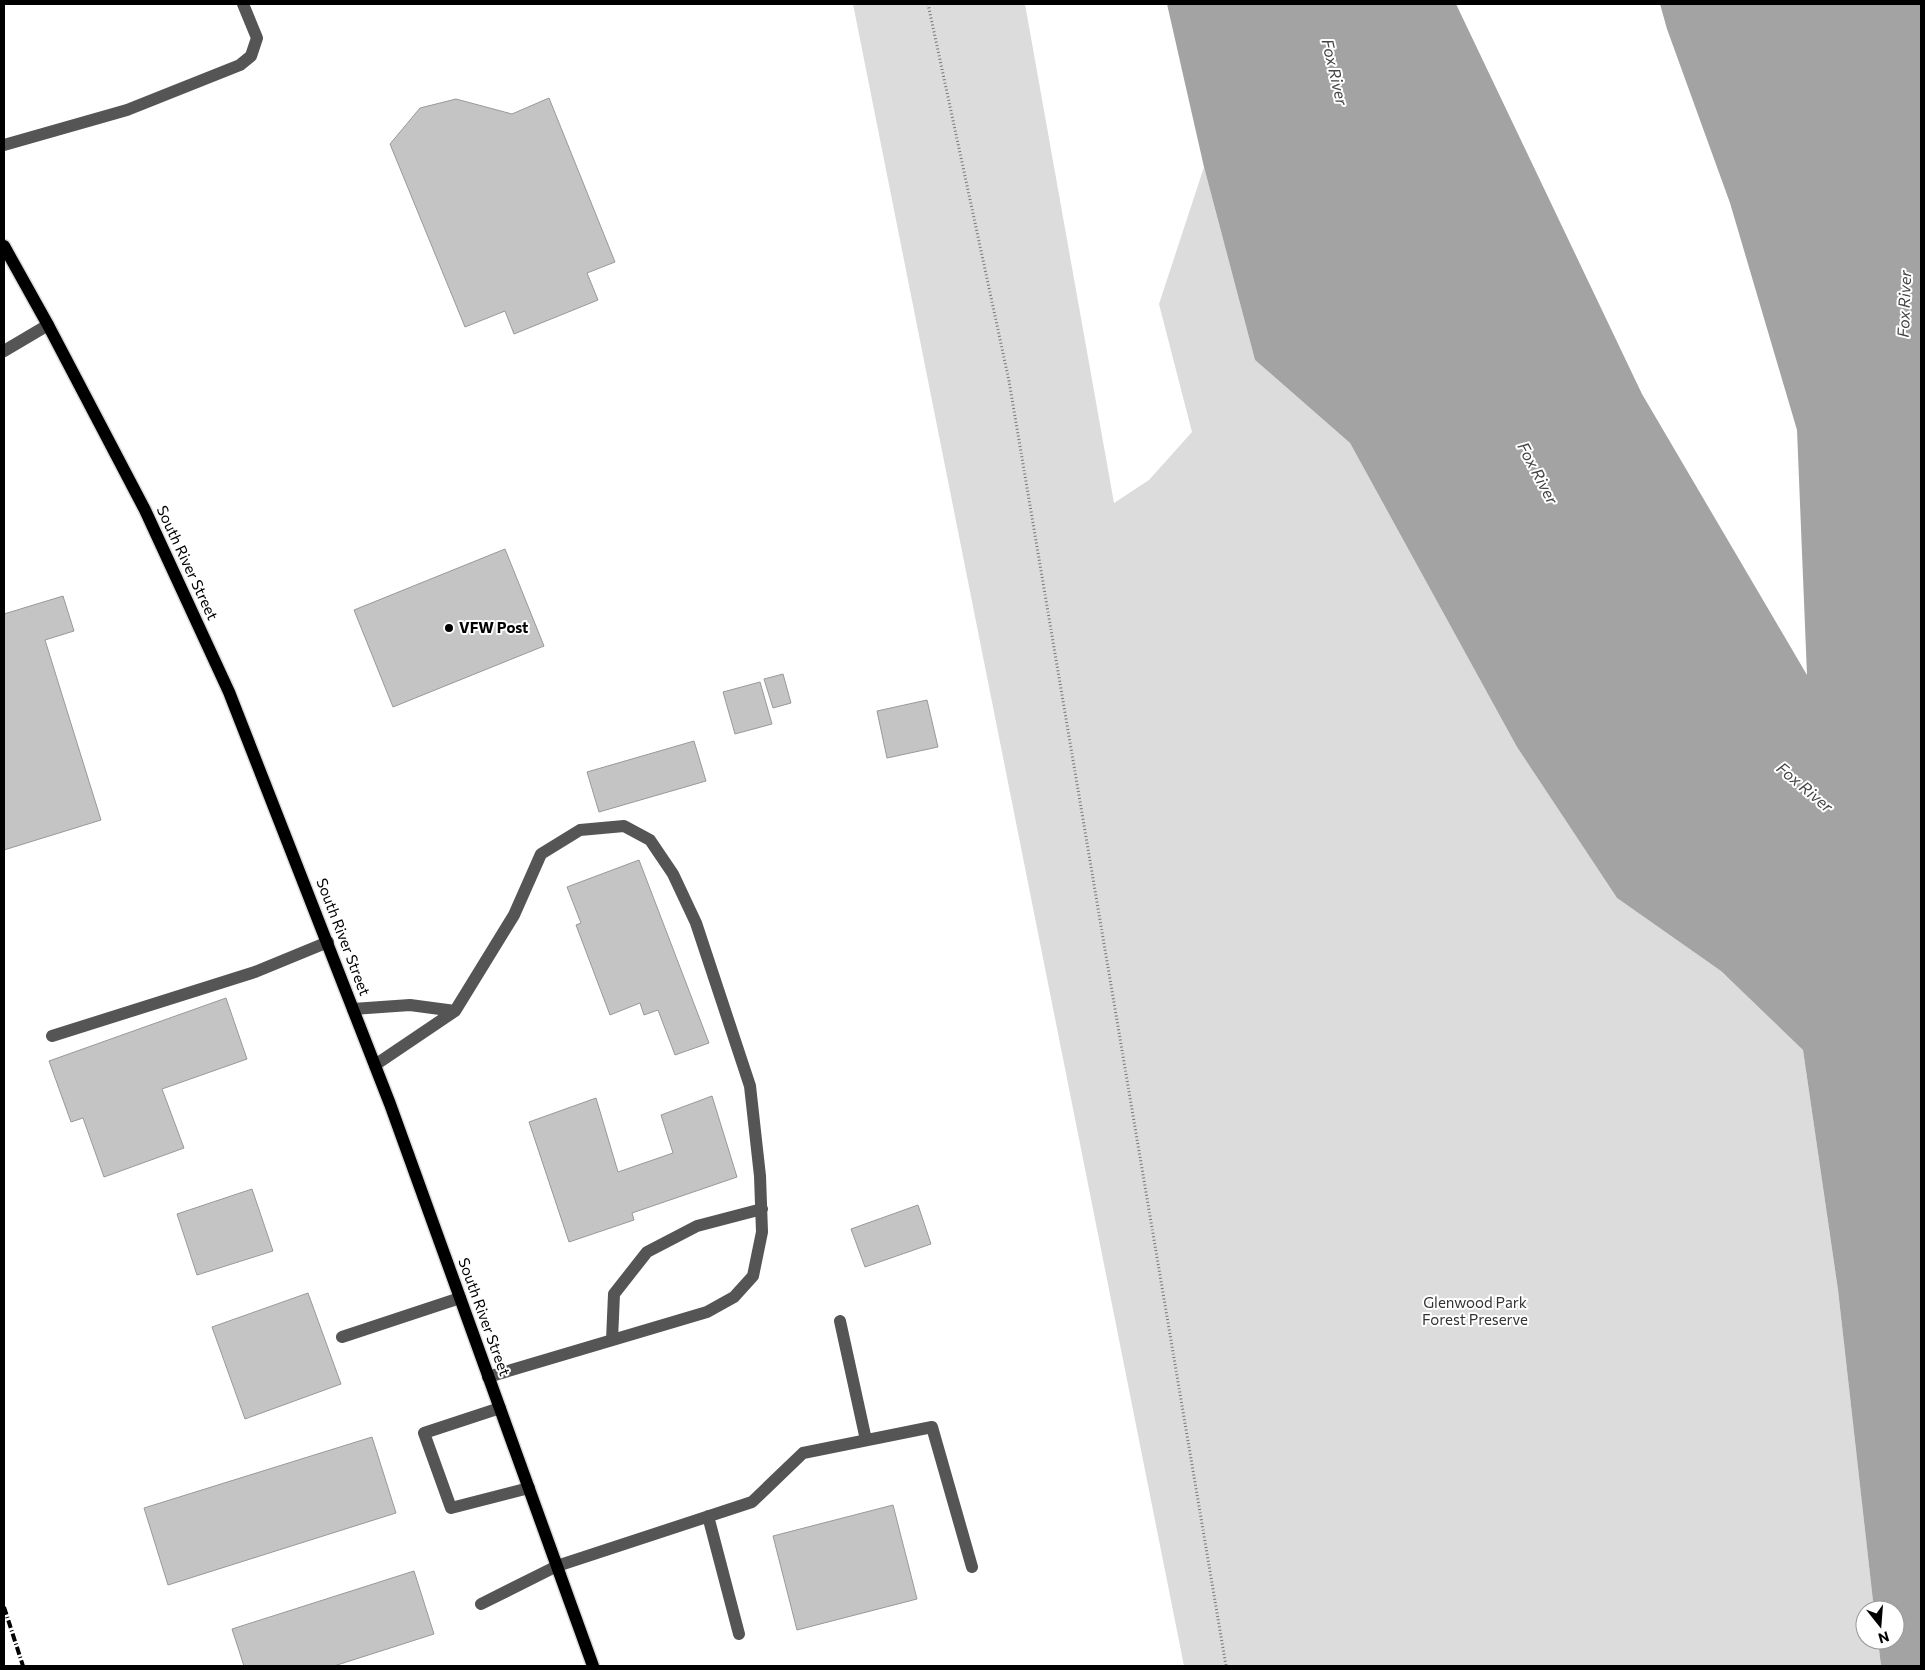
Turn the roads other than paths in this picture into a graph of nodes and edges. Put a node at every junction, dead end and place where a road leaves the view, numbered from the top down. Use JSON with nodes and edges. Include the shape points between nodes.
{"nodes":[{"id":1,"x":243,"y":4,"type":"edge"},
{"id":2,"x":4,"y":145,"type":"edge"},
{"id":3,"x":4,"y":246,"type":"edge"},
{"id":4,"x":48,"y":324,"type":"junction"},
{"id":5,"x":4,"y":351,"type":"edge"},
{"id":6,"x":328,"y":942,"type":"junction"},
{"id":7,"x":353,"y":1009,"type":"junction"},
{"id":8,"x":455,"y":1011,"type":"junction"},
{"id":9,"x":52,"y":1036,"type":"dead end"},
{"id":10,"x":374,"y":1065,"type":"junction"},
{"id":11,"x":762,"y":1210,"type":"junction"},
{"id":12,"x":460,"y":1298,"type":"junction"},
{"id":13,"x":840,"y":1321,"type":"dead end"},
{"id":14,"x":342,"y":1337,"type":"dead end"},
{"id":15,"x":612,"y":1340,"type":"junction"},
{"id":16,"x":488,"y":1377,"type":"junction"},
{"id":17,"x":500,"y":1408,"type":"junction"},
{"id":18,"x":866,"y":1440,"type":"junction"},
{"id":19,"x":529,"y":1488,"type":"junction"},
{"id":20,"x":708,"y":1516,"type":"junction"},
{"id":21,"x":557,"y":1566,"type":"junction"},
{"id":22,"x":972,"y":1568,"type":"dead end"},
{"id":23,"x":481,"y":1604,"type":"dead end"},
{"id":24,"x":739,"y":1634,"type":"dead end"},
{"id":25,"x":593,"y":1666,"type":"edge"}],
"edges":[{"from":1,"to":2,"type":"lane","via":[[257,38],[251,56],[240,65],[127,110]]},
{"from":3,"to":4,"type":"main road","name":"South River Street"},
{"from":4,"to":5,"type":"lane"},
{"from":4,"to":6,"type":"main road","name":"South River Street","via":[[145,510],[229,692]]},
{"from":6,"to":7,"type":"main road","name":"South River Street"},
{"from":6,"to":9,"type":"lane","via":[[255,972]]},
{"from":7,"to":8,"type":"lane","via":[[410,1005]]},
{"from":7,"to":10,"type":"main road","name":"South River Street"},
{"from":8,"to":10,"type":"lane"},
{"from":8,"to":11,"type":"lane","via":[[514,915],[541,854],[580,830],[624,826],[650,840],[673,874],[696,923],[750,1086]]},
{"from":10,"to":12,"type":"main road","name":"South River Street"},
{"from":11,"to":15,"type":"lane","via":[[698,1226],[648,1252],[614,1294]]},
{"from":11,"to":15,"type":"lane","via":[[762,1232],[753,1276],[734,1297],[707,1312]]},
{"from":12,"to":14,"type":"lane"},
{"from":12,"to":16,"type":"main road","name":"South River Street"},
{"from":13,"to":18,"type":"lane"},
{"from":15,"to":16,"type":"lane"},
{"from":16,"to":17,"type":"main road","name":"South River Street"},
{"from":17,"to":19,"type":"main road","name":"South River Street"},
{"from":17,"to":19,"type":"lane","via":[[424,1433],[451,1508]]},
{"from":18,"to":20,"type":"lane","via":[[803,1453],[752,1502]]},
{"from":18,"to":22,"type":"lane","via":[[932,1427]]},
{"from":19,"to":21,"type":"main road","name":"South River Street"},
{"from":20,"to":21,"type":"lane"},
{"from":20,"to":24,"type":"lane"},
{"from":21,"to":23,"type":"lane"},
{"from":21,"to":25,"type":"main road","name":"South River Street"}]}
